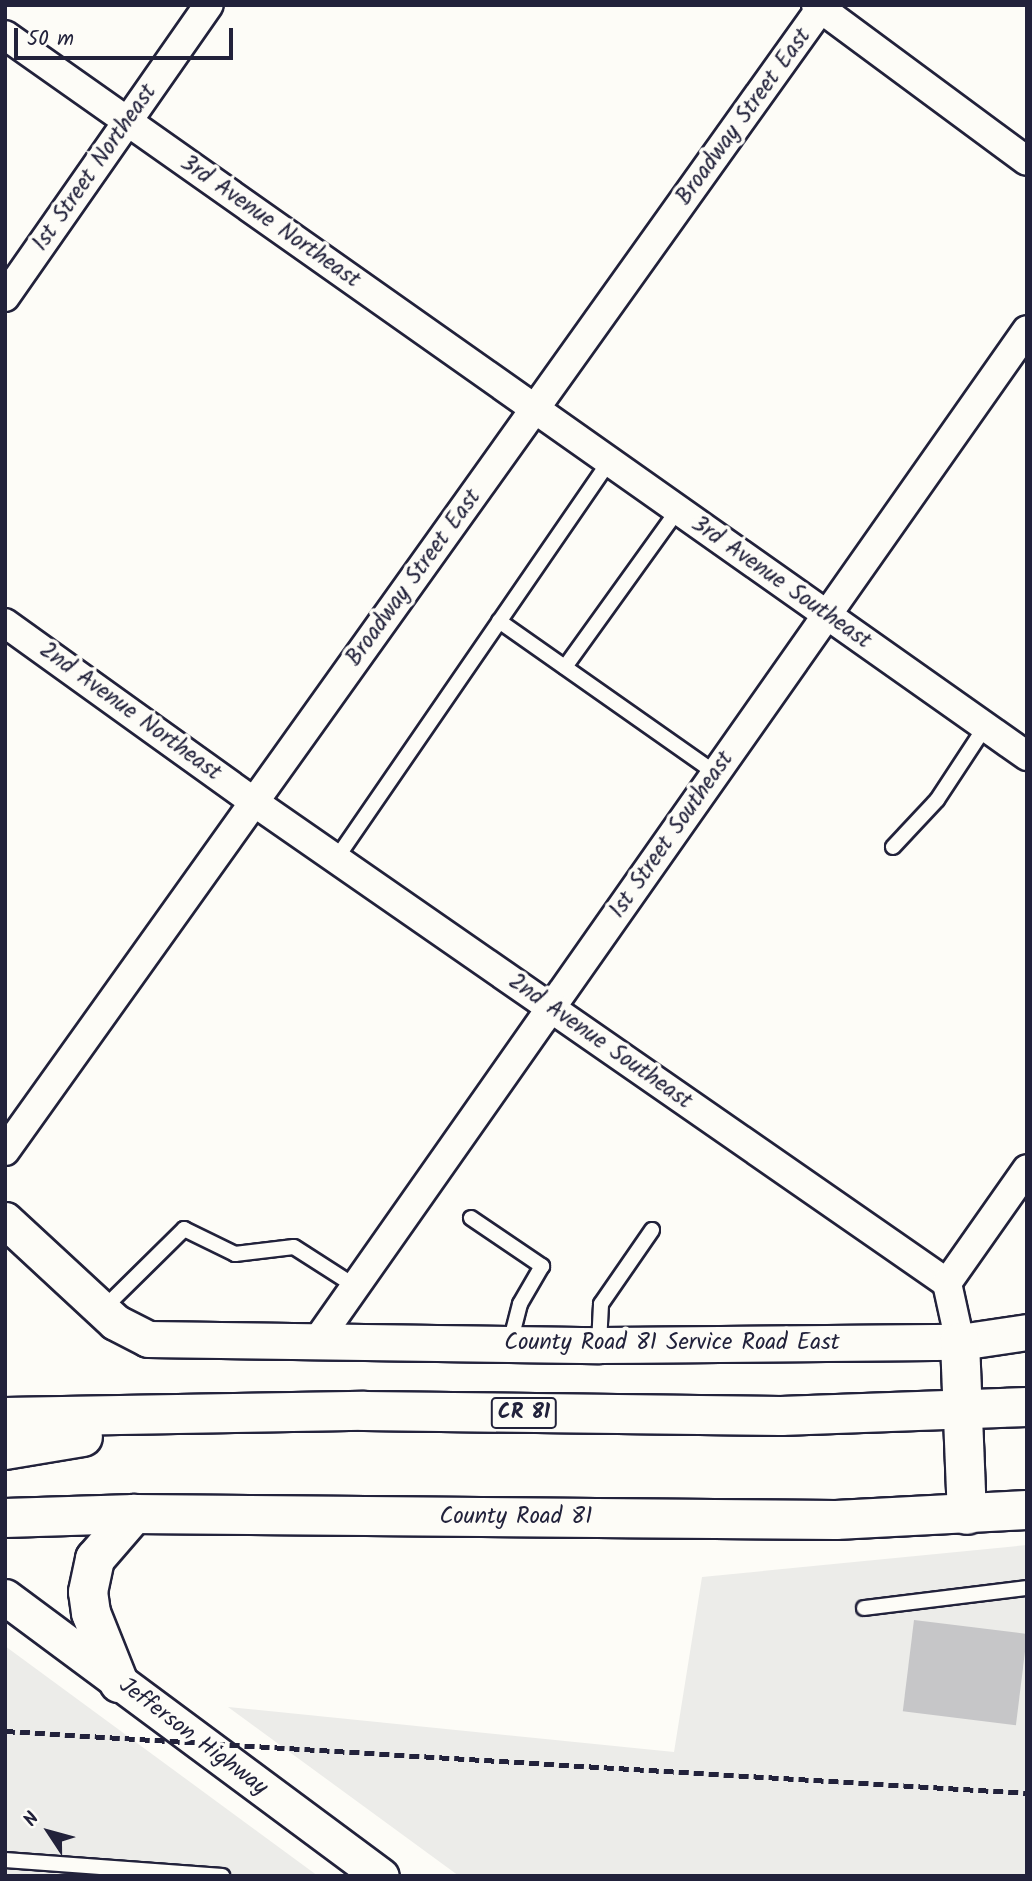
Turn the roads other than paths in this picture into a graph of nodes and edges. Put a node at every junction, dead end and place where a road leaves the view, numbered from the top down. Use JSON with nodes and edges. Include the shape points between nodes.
{"nodes":[{"id":1,"x":209,"y":5,"type":"edge"},
{"id":2,"x":820,"y":6,"type":"edge"},
{"id":3,"x":5,"y":35,"type":"edge"},
{"id":4,"x":127,"y":122,"type":"junction"},
{"id":5,"x":1027,"y":161,"type":"edge"},
{"id":6,"x":5,"y":297,"type":"edge"},
{"id":7,"x":1027,"y":330,"type":"edge"},
{"id":8,"x":534,"y":410,"type":"junction"},
{"id":9,"x":609,"y":462,"type":"junction"},
{"id":10,"x":678,"y":510,"type":"junction"},
{"id":11,"x":827,"y":615,"type":"junction"},
{"id":12,"x":499,"y":621,"type":"junction"},
{"id":13,"x":5,"y":623,"type":"edge"},
{"id":14,"x":565,"y":667,"type":"junction"},
{"id":15,"x":985,"y":727,"type":"junction"},
{"id":16,"x":1027,"y":756,"type":"edge"},
{"id":17,"x":715,"y":773,"type":"junction"},
{"id":18,"x":254,"y":802,"type":"junction"},
{"id":19,"x":893,"y":848,"type":"dead end"},
{"id":20,"x":337,"y":859,"type":"junction"},
{"id":21,"x":551,"y":1008,"type":"junction"},
{"id":22,"x":5,"y":1151,"type":"edge"},
{"id":23,"x":1027,"y":1169,"type":"edge"},
{"id":24,"x":471,"y":1218,"type":"dead end"},
{"id":25,"x":5,"y":1220,"type":"edge"},
{"id":26,"x":652,"y":1230,"type":"dead end"},
{"id":27,"x":947,"y":1283,"type":"junction"},
{"id":28,"x":355,"y":1286,"type":"junction"},
{"id":29,"x":102,"y":1310,"type":"junction"},
{"id":30,"x":1027,"y":1332,"type":"edge"},
{"id":31,"x":317,"y":1341,"type":"junction"},
{"id":32,"x":960,"y":1342,"type":"junction"},
{"id":33,"x":510,"y":1344,"type":"junction"},
{"id":34,"x":599,"y":1345,"type":"junction"},
{"id":35,"x":1027,"y":1407,"type":"edge"},
{"id":36,"x":964,"y":1410,"type":"junction"},
{"id":37,"x":364,"y":1411,"type":"junction"},
{"id":38,"x":5,"y":1417,"type":"edge"},
{"id":39,"x":5,"y":1450,"type":"edge"},
{"id":40,"x":1027,"y":1510,"type":"edge"},
{"id":41,"x":134,"y":1514,"type":"junction"},
{"id":42,"x":967,"y":1515,"type":"junction"},
{"id":43,"x":5,"y":1518,"type":"edge"},
{"id":44,"x":1027,"y":1588,"type":"edge"},
{"id":45,"x":5,"y":1597,"type":"edge"},
{"id":46,"x":864,"y":1608,"type":"dead end"},
{"id":47,"x":119,"y":1683,"type":"junction"},
{"id":48,"x":5,"y":1860,"type":"edge"},
{"id":49,"x":71,"y":1864,"type":"junction"},
{"id":50,"x":363,"y":1871,"type":"edge"},
{"id":51,"x":56,"y":1876,"type":"edge"},
{"id":52,"x":222,"y":1876,"type":"edge"}],
"edges":[{"from":1,"to":4,"type":"street","name":"1st Street Northeast"},
{"from":2,"to":5,"type":"street"},
{"from":2,"to":8,"type":"street","name":"Broadway Street East"},
{"from":3,"to":4,"type":"street","name":"3rd Avenue Northeast"},
{"from":4,"to":6,"type":"street","name":"1st Street Northeast"},
{"from":4,"to":8,"type":"street","name":"3rd Avenue Northeast"},
{"from":7,"to":11,"type":"street","name":"1st Street Southeast"},
{"from":8,"to":9,"type":"street","name":"3rd Avenue Southeast"},
{"from":8,"to":18,"type":"street","name":"Broadway Street East"},
{"from":9,"to":10,"type":"street","name":"3rd Avenue Southeast"},
{"from":9,"to":12,"type":"lane"},
{"from":10,"to":11,"type":"street","name":"3rd Avenue Southeast"},
{"from":10,"to":14,"type":"lane"},
{"from":11,"to":15,"type":"street","name":"3rd Avenue Southeast"},
{"from":11,"to":17,"type":"street","name":"1st Street Southeast"},
{"from":12,"to":14,"type":"lane"},
{"from":12,"to":20,"type":"lane"},
{"from":13,"to":18,"type":"street","name":"2nd Avenue Northeast"},
{"from":14,"to":17,"type":"lane"},
{"from":15,"to":16,"type":"street","name":"3rd Avenue Southeast"},
{"from":15,"to":19,"type":"lane","via":[[937,800]]},
{"from":17,"to":21,"type":"street","name":"1st Street Southeast"},
{"from":18,"to":20,"type":"street","name":"2nd Avenue Southeast"},
{"from":18,"to":22,"type":"street","name":"Broadway Street East"},
{"from":20,"to":21,"type":"street","name":"2nd Avenue Southeast"},
{"from":21,"to":27,"type":"street","name":"2nd Avenue Southeast"},
{"from":21,"to":28,"type":"street","name":"1st Street Southeast"},
{"from":23,"to":27,"type":"street"},
{"from":24,"to":33,"type":"lane","via":[[542,1266],[520,1304]]},
{"from":25,"to":29,"type":"street","name":"County Road 81 Service Road East"},
{"from":26,"to":34,"type":"lane","via":[[601,1304]]},
{"from":27,"to":32,"type":"street"},
{"from":28,"to":29,"type":"lane","via":[[294,1247],[235,1254],[184,1229]]},
{"from":28,"to":31,"type":"street","name":"1st Street Southeast"},
{"from":29,"to":31,"type":"street","name":"County Road 81 Service Road East","via":[[148,1339]]},
{"from":30,"to":32,"type":"street","name":"County Road 81 Service Road East"},
{"from":31,"to":33,"type":"street","name":"County Road 81 Service Road East"},
{"from":32,"to":34,"type":"street","name":"County Road 81 Service Road East"},
{"from":32,"to":36,"type":"highway"},
{"from":33,"to":34,"type":"street","name":"County Road 81 Service Road East"},
{"from":35,"to":36,"type":"highway","number":"CR 81"},
{"from":36,"to":37,"type":"highway","number":"CR 81","via":[[781,1416]]},
{"from":36,"to":42,"type":"highway"},
{"from":37,"to":38,"type":"highway","number":"CR 81"},
{"from":37,"to":39,"type":"highway","via":[[50,1440]]},
{"from":40,"to":42,"type":"highway","name":"County Road 81"},
{"from":41,"to":42,"type":"highway","name":"County Road 81","via":[[836,1520]]},
{"from":41,"to":43,"type":"highway","name":"County Road 81"},
{"from":41,"to":47,"type":"highway","via":[[95,1559],[89,1573],[91,1613]]},
{"from":44,"to":46,"type":"lane"},
{"from":45,"to":47,"type":"street","name":"Jefferson Highway"},
{"from":47,"to":50,"type":"street","name":"Jefferson Highway"},
{"from":48,"to":49,"type":"lane"},
{"from":49,"to":51,"type":"lane"},
{"from":49,"to":52,"type":"lane"}]}
